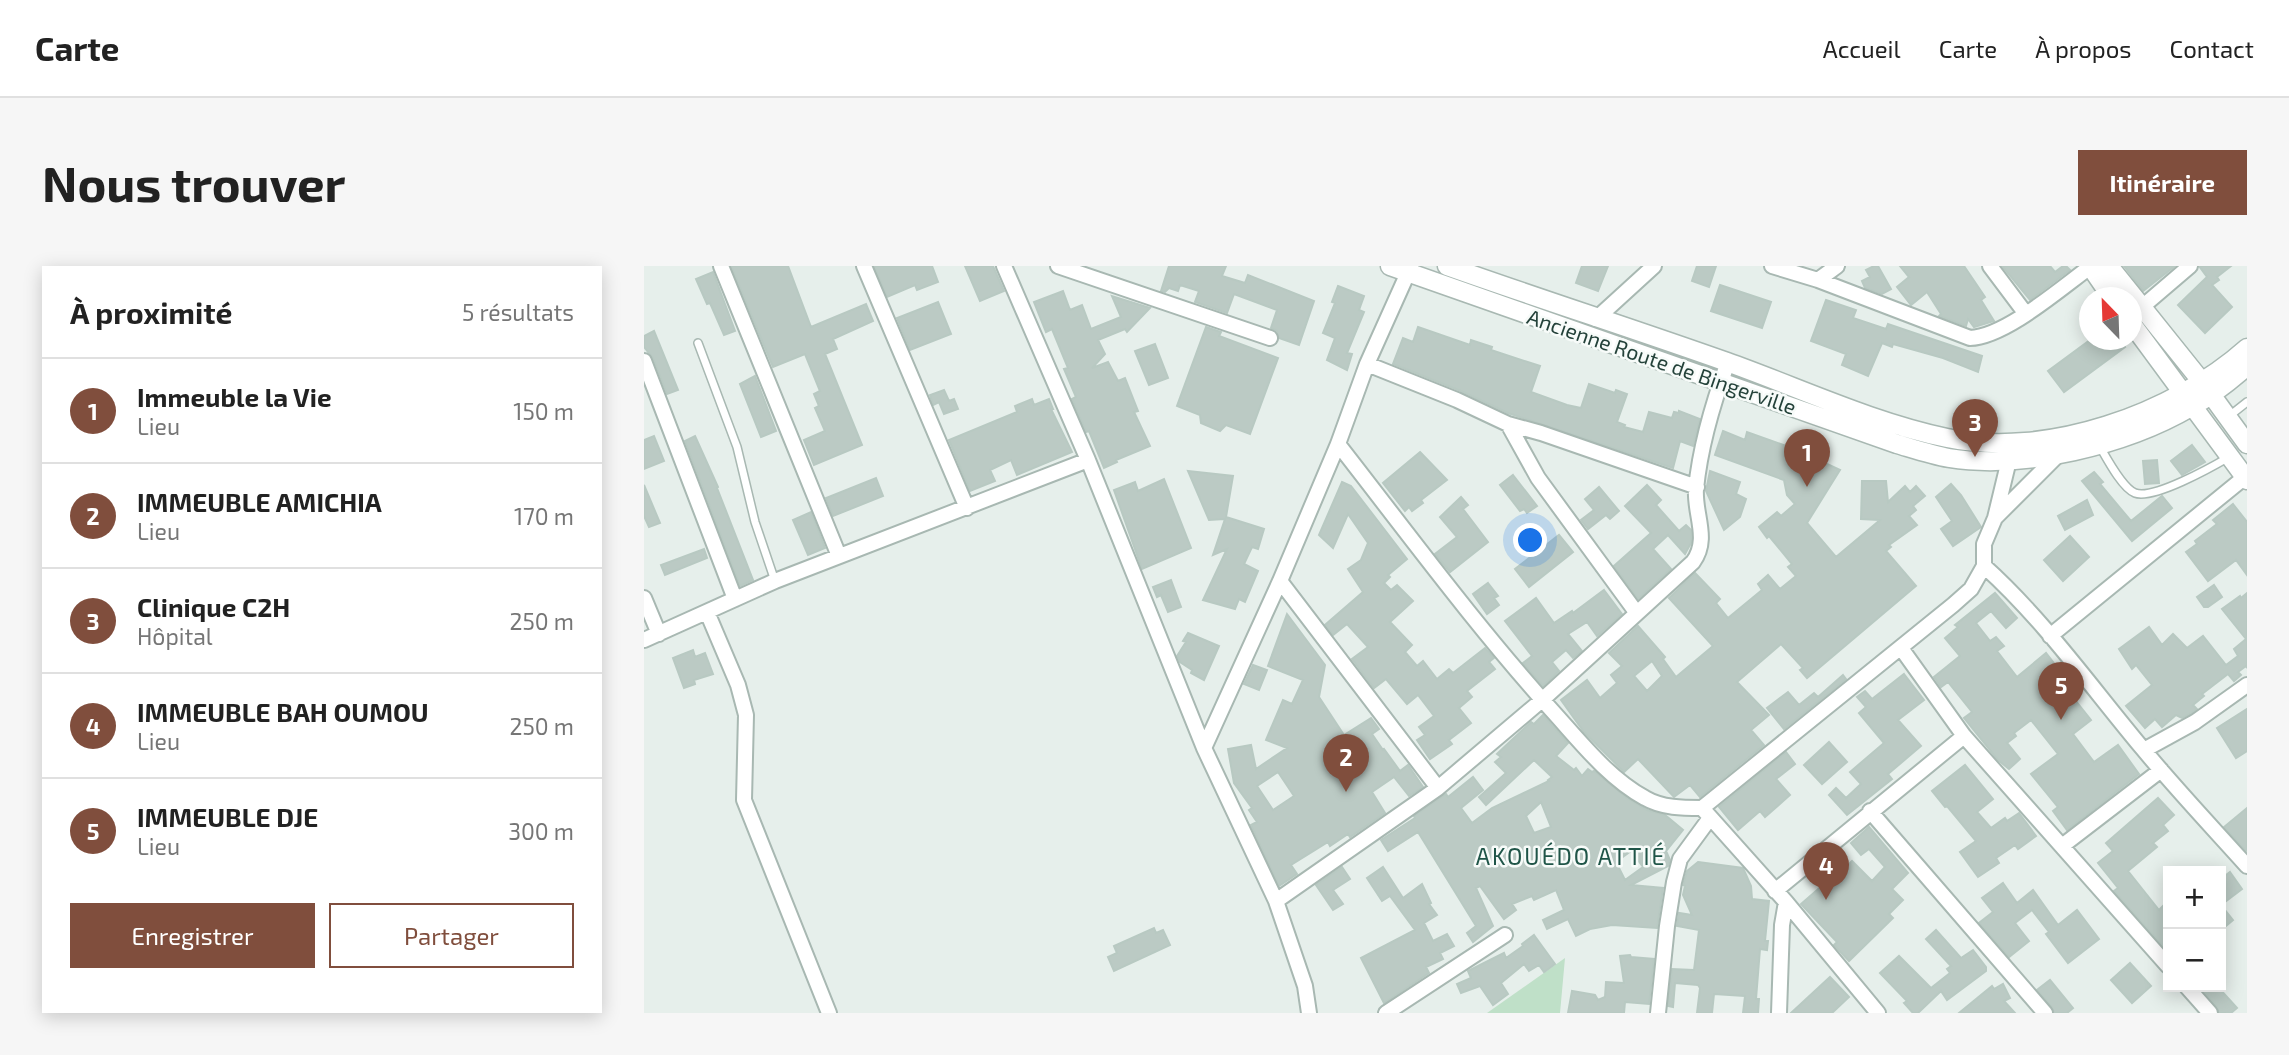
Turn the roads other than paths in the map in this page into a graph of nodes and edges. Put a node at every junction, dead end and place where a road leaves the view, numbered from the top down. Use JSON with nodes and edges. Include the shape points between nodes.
{"nodes":[{"id":1,"x":721,"y":266,"type":"edge"},
{"id":2,"x":864,"y":266,"type":"edge"},
{"id":3,"x":1004,"y":266,"type":"edge"},
{"id":4,"x":1058,"y":266,"type":"edge"},
{"id":5,"x":1390,"y":266,"type":"edge"},
{"id":6,"x":1447,"y":266,"type":"edge"},
{"id":7,"x":1654,"y":266,"type":"edge"},
{"id":8,"x":1772,"y":266,"type":"edge"},
{"id":9,"x":1837,"y":266,"type":"edge"},
{"id":10,"x":1990,"y":266,"type":"edge"},
{"id":11,"x":2109,"y":266,"type":"edge"},
{"id":12,"x":2190,"y":266,"type":"edge"},
{"id":13,"x":2090,"y":267,"type":"edge"},
{"id":14,"x":1409,"y":269,"type":"edge"},
{"id":15,"x":1818,"y":280,"type":"junction"},
{"id":16,"x":2104,"y":287,"type":"edge"},
{"id":17,"x":2126,"y":287,"type":"edge"},
{"id":18,"x":2142,"y":307,"type":"joint"},
{"id":19,"x":2026,"y":314,"type":"junction"},
{"id":20,"x":1596,"y":319,"type":"junction"},
{"id":21,"x":1270,"y":338,"type":"dead end"},
{"id":22,"x":2142,"y":338,"type":"edge"},
{"id":23,"x":698,"y":343,"type":"dead end"},
{"id":24,"x":2247,"y":348,"type":"edge"},
{"id":25,"x":644,"y":362,"type":"edge"},
{"id":26,"x":1728,"y":362,"type":"junction"},
{"id":27,"x":1367,"y":365,"type":"junction"},
{"id":28,"x":2247,"y":366,"type":"edge"},
{"id":29,"x":1721,"y":382,"type":"junction"},
{"id":30,"x":2206,"y":388,"type":"junction"},
{"id":31,"x":2187,"y":400,"type":"junction"},
{"id":32,"x":2247,"y":402,"type":"edge"},
{"id":33,"x":2228,"y":418,"type":"junction"},
{"id":34,"x":1508,"y":425,"type":"junction"},
{"id":35,"x":1338,"y":444,"type":"junction"},
{"id":36,"x":2247,"y":444,"type":"edge"},
{"id":37,"x":2098,"y":445,"type":"junction"},
{"id":38,"x":2060,"y":453,"type":"junction"},
{"id":39,"x":2230,"y":457,"type":"junction"},
{"id":40,"x":1088,"y":460,"type":"junction"},
{"id":41,"x":2009,"y":460,"type":"junction"},
{"id":42,"x":2246,"y":479,"type":"edge"},
{"id":43,"x":1696,"y":487,"type":"junction"},
{"id":44,"x":967,"y":508,"type":"junction"},
{"id":45,"x":1995,"y":518,"type":"junction"},
{"id":46,"x":839,"y":556,"type":"junction"},
{"id":47,"x":1984,"y":566,"type":"junction"},
{"id":48,"x":775,"y":581,"type":"junction"},
{"id":49,"x":1280,"y":581,"type":"junction"},
{"id":50,"x":644,"y":598,"type":"edge"},
{"id":51,"x":735,"y":599,"type":"junction"},
{"id":52,"x":707,"y":612,"type":"junction"},
{"id":53,"x":1636,"y":612,"type":"junction"},
{"id":54,"x":659,"y":634,"type":"junction"},
{"id":55,"x":2050,"y":636,"type":"junction"},
{"id":56,"x":644,"y":640,"type":"edge"},
{"id":57,"x":1901,"y":648,"type":"junction"},
{"id":58,"x":2247,"y":685,"type":"edge"},
{"id":59,"x":1542,"y":699,"type":"junction"},
{"id":60,"x":1964,"y":736,"type":"junction"},
{"id":61,"x":1204,"y":748,"type":"junction"},
{"id":62,"x":2144,"y":750,"type":"junction"},
{"id":63,"x":2161,"y":770,"type":"junction"},
{"id":64,"x":1438,"y":789,"type":"junction"},
{"id":65,"x":1870,"y":811,"type":"junction"},
{"id":66,"x":1706,"y":813,"type":"junction"},
{"id":67,"x":2062,"y":846,"type":"junction"},
{"id":68,"x":2247,"y":866,"type":"edge"},
{"id":69,"x":1780,"y":896,"type":"junction"},
{"id":70,"x":1276,"y":901,"type":"junction"},
{"id":71,"x":1505,"y":935,"type":"dead end"},
{"id":72,"x":2163,"y":960,"type":"edge"},
{"id":73,"x":2191,"y":992,"type":"edge"},
{"id":74,"x":829,"y":1013,"type":"edge"},
{"id":75,"x":1308,"y":1013,"type":"edge"},
{"id":76,"x":1386,"y":1013,"type":"edge"},
{"id":77,"x":1658,"y":1013,"type":"edge"},
{"id":78,"x":1779,"y":1013,"type":"edge"},
{"id":79,"x":1878,"y":1013,"type":"edge"},
{"id":80,"x":2045,"y":1013,"type":"edge"},
{"id":81,"x":2210,"y":1013,"type":"edge"}],
"edges":[{"from":1,"to":46,"type":"street"},
{"from":2,"to":44,"type":"street"},
{"from":3,"to":40,"type":"street"},
{"from":4,"to":21,"type":"street"},
{"from":5,"to":14,"type":"street","name":"Ancienne Route de Bingerville"},
{"from":6,"to":20,"type":"street","name":"Ancienne Route de Bingerville"},
{"from":7,"to":20,"type":"street"},
{"from":8,"to":15,"type":"street"},
{"from":9,"to":15,"type":"street"},
{"from":10,"to":19,"type":"street"},
{"from":11,"to":17,"type":"street"},
{"from":12,"to":18,"type":"street"},
{"from":13,"to":16,"type":"street"},
{"from":13,"to":19,"type":"street"},
{"from":14,"to":27,"type":"street"},
{"from":14,"to":29,"type":"street","name":"Ancienne Route de Bingerville"},
{"from":15,"to":19,"type":"street","via":[[1970,338],[1987,335]]},
{"from":18,"to":30,"type":"street"},
{"from":20,"to":26,"type":"street","name":"Ancienne Route de Bingerville"},
{"from":22,"to":31,"type":"street"},
{"from":23,"to":48,"type":"lane","via":[[737,447]]},
{"from":24,"to":30,"type":"street","name":"Ancienne Route de Bingerville"},
{"from":25,"to":51,"type":"street"},
{"from":26,"to":29,"type":"street"},
{"from":26,"to":31,"type":"street","name":"Ancienne Route de Bingerville","via":[[1893,424],[1949,439],[2047,439],[2093,430]]},
{"from":27,"to":34,"type":"street"},
{"from":27,"to":35,"type":"street"},
{"from":28,"to":30,"type":"street","name":"Ancienne Route de Bingerville"},
{"from":29,"to":41,"type":"street","name":"Ancienne Route de Bingerville","via":[[1949,458]]},
{"from":29,"to":43,"type":"street"},
{"from":30,"to":31,"type":"street","name":"Ancienne Route de Bingerville"},
{"from":30,"to":33,"type":"street"},
{"from":31,"to":37,"type":"street","name":"Ancienne Route de Bingerville","via":[[2147,428]]},
{"from":31,"to":39,"type":"street"},
{"from":32,"to":33,"type":"lane"},
{"from":33,"to":36,"type":"street"},
{"from":34,"to":43,"type":"street"},
{"from":34,"to":53,"type":"street","via":[[1538,478]]},
{"from":35,"to":49,"type":"street"},
{"from":35,"to":59,"type":"street"},
{"from":37,"to":38,"type":"street","name":"Ancienne Route de Bingerville"},
{"from":37,"to":39,"type":"lane","via":[[2124,484],[2134,493],[2144,494],[2172,486]]},
{"from":38,"to":41,"type":"street","name":"Ancienne Route de Bingerville"},
{"from":38,"to":45,"type":"street"},
{"from":39,"to":42,"type":"street"},
{"from":40,"to":44,"type":"street"},
{"from":40,"to":61,"type":"street"},
{"from":41,"to":45,"type":"street"},
{"from":42,"to":55,"type":"street"},
{"from":43,"to":53,"type":"street","via":[[1702,533],[1699,554]]},
{"from":44,"to":46,"type":"street"},
{"from":45,"to":47,"type":"street","via":[[1984,544]]},
{"from":46,"to":48,"type":"street"},
{"from":47,"to":55,"type":"street"},
{"from":47,"to":57,"type":"street","via":[[1970,589]]},
{"from":48,"to":51,"type":"street"},
{"from":49,"to":61,"type":"street"},
{"from":49,"to":64,"type":"street"},
{"from":50,"to":54,"type":"street"},
{"from":51,"to":52,"type":"street"},
{"from":52,"to":54,"type":"street"},
{"from":52,"to":74,"type":"street","via":[[746,715],[746,809]]},
{"from":53,"to":59,"type":"street"},
{"from":54,"to":56,"type":"street"},
{"from":55,"to":62,"type":"street"},
{"from":57,"to":60,"type":"street"},
{"from":57,"to":66,"type":"street"},
{"from":58,"to":62,"type":"street","via":[[2195,722]]},
{"from":59,"to":64,"type":"street"},
{"from":59,"to":66,"type":"street","via":[[1592,755],[1634,792],[1648,800]]},
{"from":60,"to":65,"type":"street"},
{"from":60,"to":67,"type":"street"},
{"from":61,"to":70,"type":"street"},
{"from":62,"to":63,"type":"street"},
{"from":63,"to":67,"type":"street"},
{"from":63,"to":68,"type":"street"},
{"from":64,"to":70,"type":"street"},
{"from":65,"to":69,"type":"street"},
{"from":65,"to":80,"type":"street"},
{"from":66,"to":69,"type":"street"},
{"from":66,"to":77,"type":"street","via":[[1677,870]]},
{"from":67,"to":72,"type":"street"},
{"from":69,"to":78,"type":"street"},
{"from":69,"to":79,"type":"street"},
{"from":70,"to":75,"type":"street","via":[[1305,986]]},
{"from":71,"to":76,"type":"street"},
{"from":73,"to":81,"type":"street"}]}
